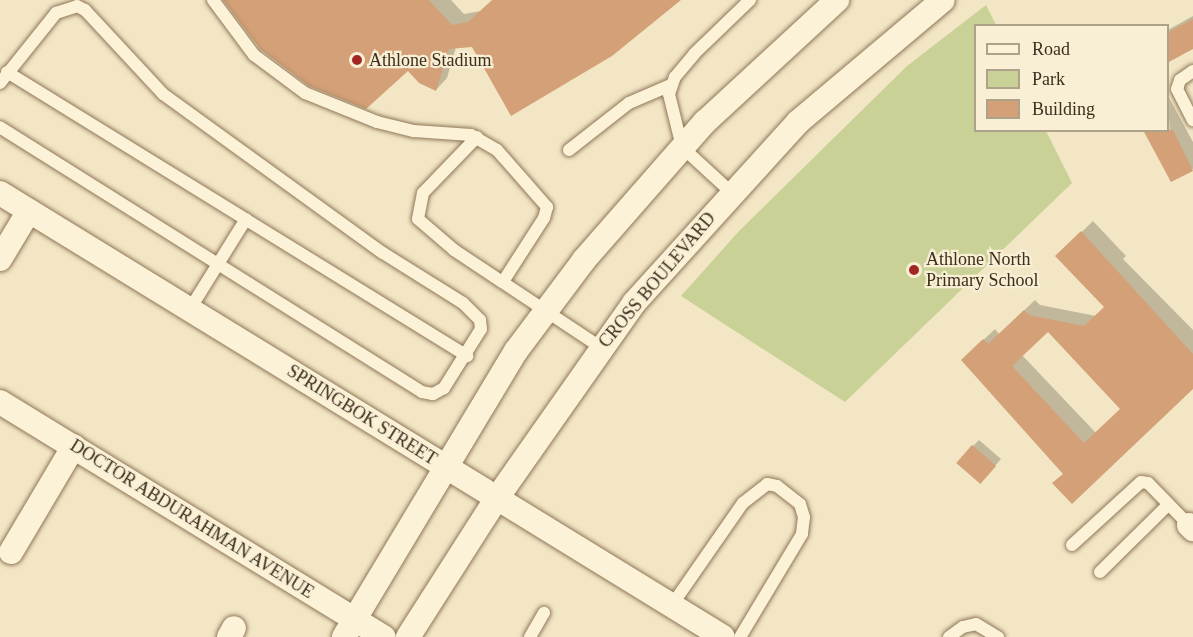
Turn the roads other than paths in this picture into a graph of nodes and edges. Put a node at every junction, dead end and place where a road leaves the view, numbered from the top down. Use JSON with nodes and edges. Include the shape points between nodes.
{"nodes":[{"id":1,"x":213,"y":0,"type":"edge"},
{"id":2,"x":750,"y":0,"type":"edge"},
{"id":3,"x":837,"y":0,"type":"edge"},
{"id":4,"x":943,"y":0,"type":"edge"},
{"id":5,"x":1193,"y":71,"type":"edge"},
{"id":6,"x":7,"y":72,"type":"junction"},
{"id":7,"x":0,"y":84,"type":"edge"},
{"id":8,"x":671,"y":85,"type":"junction"},
{"id":9,"x":1193,"y":120,"type":"edge"},
{"id":10,"x":0,"y":128,"type":"edge"},
{"id":11,"x":477,"y":137,"type":"junction"},
{"id":12,"x":682,"y":147,"type":"junction"},
{"id":13,"x":569,"y":150,"type":"dead end"},
{"id":14,"x":0,"y":193,"type":"edge"},
{"id":15,"x":732,"y":193,"type":"junction"},
{"id":16,"x":29,"y":211,"type":"junction"},
{"id":17,"x":246,"y":219,"type":"junction"},
{"id":18,"x":0,"y":259,"type":"edge"},
{"id":19,"x":217,"y":265,"type":"junction"},
{"id":20,"x":504,"y":280,"type":"junction"},
{"id":21,"x":190,"y":309,"type":"junction"},
{"id":22,"x":547,"y":309,"type":"junction"},
{"id":23,"x":600,"y":347,"type":"junction"},
{"id":24,"x":467,"y":356,"type":"junction"},
{"id":25,"x":0,"y":402,"type":"edge"},
{"id":26,"x":74,"y":446,"type":"junction"},
{"id":27,"x":447,"y":468,"type":"junction"},
{"id":28,"x":497,"y":498,"type":"junction"},
{"id":29,"x":1168,"y":505,"type":"junction"},
{"id":30,"x":1191,"y":527,"type":"edge"},
{"id":31,"x":1072,"y":545,"type":"dead end"},
{"id":32,"x":11,"y":552,"type":"dead end"},
{"id":33,"x":1100,"y":572,"type":"dead end"},
{"id":34,"x":672,"y":605,"type":"junction"},
{"id":35,"x":544,"y":613,"type":"dead end"},
{"id":36,"x":350,"y":628,"type":"edge"},
{"id":37,"x":384,"y":637,"type":"edge"},
{"id":38,"x":408,"y":637,"type":"edge"},
{"id":39,"x":530,"y":637,"type":"edge"},
{"id":40,"x":723,"y":637,"type":"edge"},
{"id":41,"x":740,"y":637,"type":"edge"},
{"id":42,"x":949,"y":637,"type":"edge"},
{"id":43,"x":998,"y":637,"type":"edge"}],
"edges":[{"from":1,"to":11,"type":"lane","via":[[254,55],[305,93],[377,122],[414,131]]},
{"from":2,"to":8,"type":"lane","via":[[694,54]]},
{"from":3,"to":12,"type":"street","via":[[750,78]]},
{"from":4,"to":15,"type":"street","name":"CROSS BOULEVARD","via":[[838,86]]},
{"from":5,"to":9,"type":"lane","via":[[1180,80],[1177,89]]},
{"from":6,"to":7,"type":"lane"},
{"from":6,"to":17,"type":"lane"},
{"from":6,"to":24,"type":"lane","via":[[56,13],[77,6],[85,10],[163,94],[290,188],[474,312],[481,328]]},
{"from":8,"to":12,"type":"lane","via":[[669,107]]},
{"from":8,"to":13,"type":"lane","via":[[629,103]]},
{"from":10,"to":19,"type":"lane"},
{"from":11,"to":20,"type":"lane","via":[[498,150],[548,207]]},
{"from":11,"to":20,"type":"lane","via":[[423,193],[417,212],[427,230]]},
{"from":12,"to":15,"type":"lane"},
{"from":12,"to":22,"type":"street"},
{"from":14,"to":16,"type":"street","name":"SPRINGBOK STREET"},
{"from":15,"to":23,"type":"street","name":"CROSS BOULEVARD","via":[[647,286]]},
{"from":16,"to":18,"type":"street"},
{"from":16,"to":21,"type":"street","name":"SPRINGBOK STREET"},
{"from":17,"to":19,"type":"lane"},
{"from":17,"to":24,"type":"lane"},
{"from":19,"to":21,"type":"lane"},
{"from":19,"to":24,"type":"lane","via":[[422,392],[433,394],[444,388]]},
{"from":20,"to":22,"type":"lane"},
{"from":21,"to":27,"type":"street","name":"SPRINGBOK STREET"},
{"from":22,"to":23,"type":"lane"},
{"from":22,"to":27,"type":"street","via":[[516,351]]},
{"from":23,"to":28,"type":"street","name":"CROSS BOULEVARD"},
{"from":25,"to":26,"type":"street","name":"DOCTOR ABDURAHMAN AVENUE"},
{"from":26,"to":32,"type":"street"},
{"from":26,"to":36,"type":"street","name":"DOCTOR ABDURAHMAN AVENUE"},
{"from":27,"to":28,"type":"street","name":"SPRINGBOK STREET"},
{"from":27,"to":36,"type":"street"},
{"from":28,"to":34,"type":"street","name":"SPRINGBOK STREET"},
{"from":28,"to":38,"type":"street","name":"CROSS BOULEVARD"},
{"from":29,"to":30,"type":"lane"},
{"from":29,"to":31,"type":"lane","via":[[1148,483],[1141,482]]},
{"from":29,"to":33,"type":"lane"},
{"from":34,"to":40,"type":"street","name":"SPRINGBOK STREET"},
{"from":34,"to":41,"type":"lane","via":[[742,503],[767,484],[777,486],[800,504],[804,517],[802,534]]},
{"from":35,"to":39,"type":"lane"},
{"from":36,"to":37,"type":"street","name":"DOCTOR ABDURAHMAN AVENUE"},
{"from":42,"to":43,"type":"lane","via":[[976,624]]}]}
